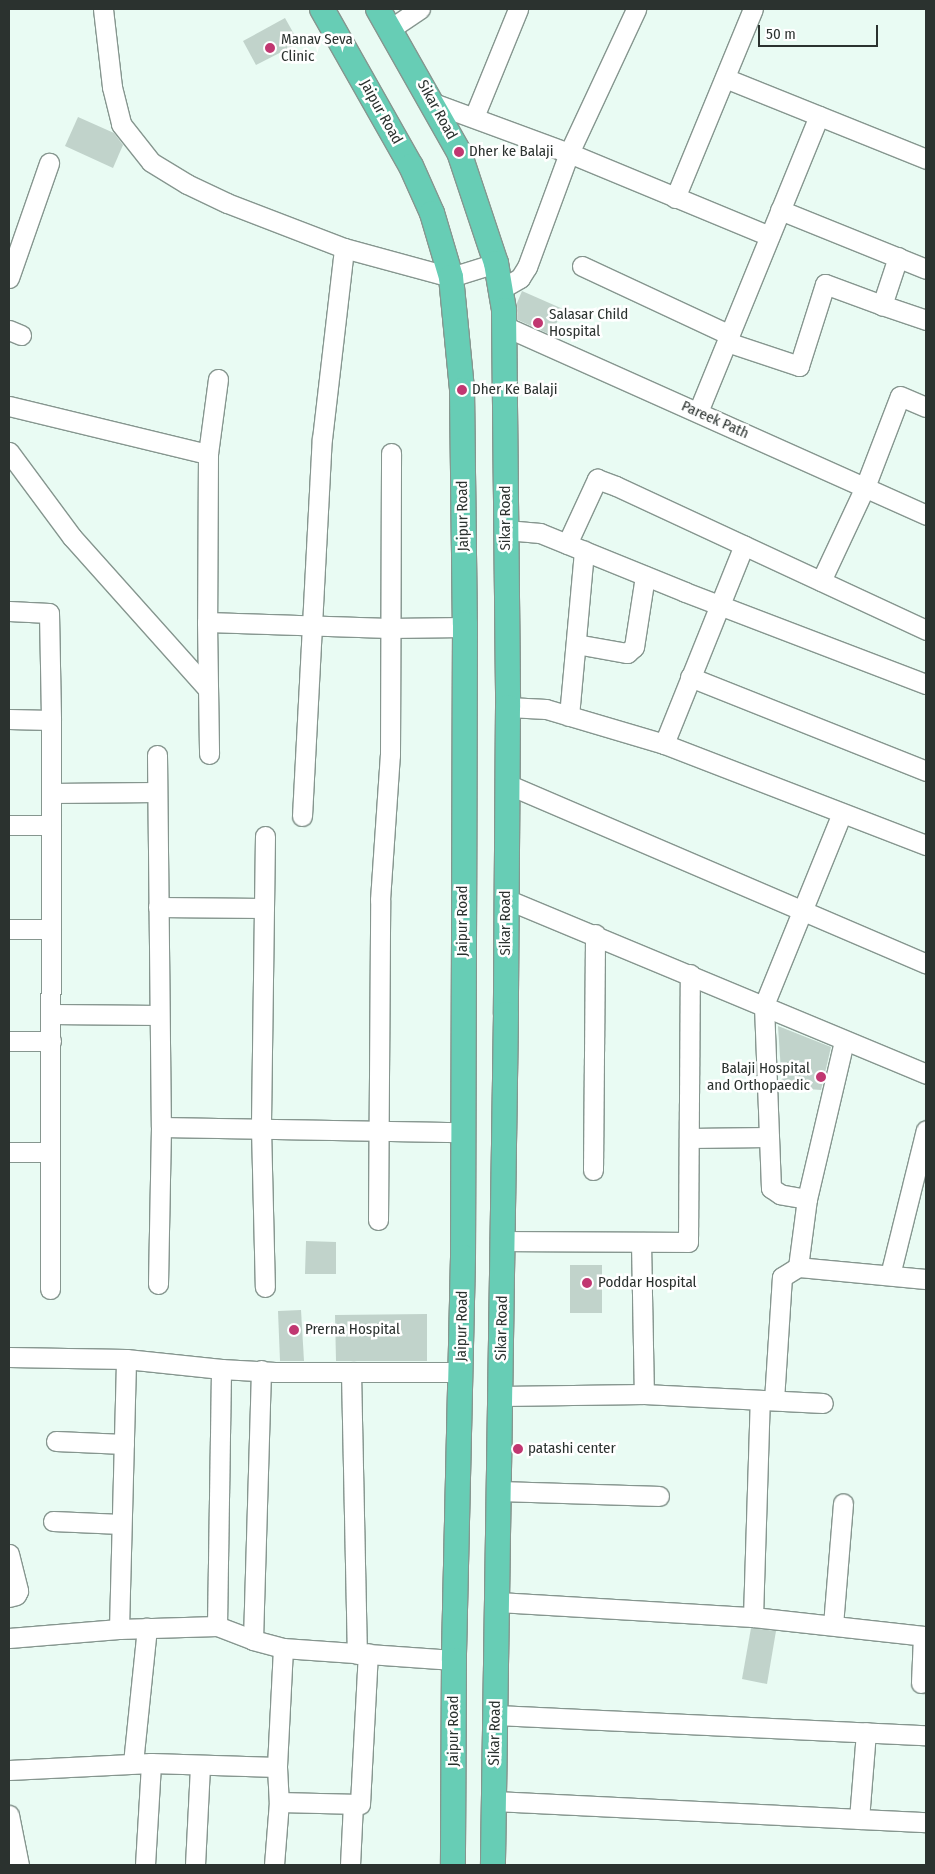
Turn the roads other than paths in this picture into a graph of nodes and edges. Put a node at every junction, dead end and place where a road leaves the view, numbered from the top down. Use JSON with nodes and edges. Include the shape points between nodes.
{"nodes":[{"id":1,"x":103,"y":9,"type":"edge"},
{"id":2,"x":322,"y":9,"type":"edge"},
{"id":3,"x":378,"y":9,"type":"edge"},
{"id":4,"x":420,"y":9,"type":"edge"},
{"id":5,"x":518,"y":9,"type":"edge"},
{"id":6,"x":636,"y":9,"type":"edge"},
{"id":7,"x":753,"y":9,"type":"edge"},
{"id":8,"x":390,"y":29,"type":"junction"},
{"id":9,"x":724,"y":78,"type":"junction"},
{"id":10,"x":433,"y":103,"type":"junction"},
{"id":11,"x":819,"y":116,"type":"junction"},
{"id":12,"x":474,"y":117,"type":"junction"},
{"id":13,"x":570,"y":153,"type":"junction"},
{"id":14,"x":926,"y":159,"type":"edge"},
{"id":15,"x":49,"y":163,"type":"dead end"},
{"id":16,"x":675,"y":198,"type":"junction"},
{"id":17,"x":780,"y":210,"type":"junction"},
{"id":18,"x":769,"y":236,"type":"junction"},
{"id":19,"x":344,"y":248,"type":"junction"},
{"id":20,"x":898,"y":257,"type":"junction"},
{"id":21,"x":496,"y":263,"type":"junction"},
{"id":22,"x":582,"y":266,"type":"dead end"},
{"id":23,"x":926,"y":269,"type":"edge"},
{"id":24,"x":451,"y":277,"type":"junction"},
{"id":25,"x":9,"y":278,"type":"edge"},
{"id":26,"x":501,"y":289,"type":"junction"},
{"id":27,"x":882,"y":305,"type":"junction"},
{"id":28,"x":926,"y":320,"type":"edge"},
{"id":29,"x":504,"y":326,"type":"junction"},
{"id":30,"x":729,"y":338,"type":"junction"},
{"id":31,"x":218,"y":379,"type":"dead end"},
{"id":32,"x":9,"y":406,"type":"edge"},
{"id":33,"x":926,"y":407,"type":"edge"},
{"id":34,"x":698,"y":412,"type":"junction"},
{"id":35,"x":9,"y":452,"type":"edge"},
{"id":36,"x":391,"y":453,"type":"dead end"},
{"id":37,"x":208,"y":454,"type":"junction"},
{"id":38,"x":865,"y":487,"type":"junction"},
{"id":39,"x":926,"y":515,"type":"edge"},
{"id":40,"x":506,"y":530,"type":"junction"},
{"id":41,"x":744,"y":545,"type":"junction"},
{"id":42,"x":576,"y":547,"type":"junction"},
{"id":43,"x":645,"y":576,"type":"junction"},
{"id":44,"x":821,"y":580,"type":"junction"},
{"id":45,"x":718,"y":604,"type":"junction"},
{"id":46,"x":9,"y":611,"type":"edge"},
{"id":47,"x":208,"y":622,"type":"junction"},
{"id":48,"x":314,"y":626,"type":"junction"},
{"id":49,"x":465,"y":627,"type":"junction"},
{"id":50,"x":389,"y":628,"type":"junction"},
{"id":51,"x":926,"y":630,"type":"edge"},
{"id":52,"x":576,"y":644,"type":"junction"},
{"id":53,"x":690,"y":677,"type":"junction"},
{"id":54,"x":926,"y":684,"type":"edge"},
{"id":55,"x":208,"y":689,"type":"junction"},
{"id":56,"x":508,"y":707,"type":"junction"},
{"id":57,"x":570,"y":716,"type":"junction"},
{"id":58,"x":9,"y":719,"type":"edge"},
{"id":59,"x":51,"y":720,"type":"junction"},
{"id":60,"x":664,"y":744,"type":"junction"},
{"id":61,"x":209,"y":754,"type":"dead end"},
{"id":62,"x":157,"y":755,"type":"dead end"},
{"id":63,"x":926,"y":771,"type":"edge"},
{"id":64,"x":507,"y":784,"type":"junction"},
{"id":65,"x":157,"y":792,"type":"junction"},
{"id":66,"x":51,"y":793,"type":"junction"},
{"id":67,"x":842,"y":813,"type":"junction"},
{"id":68,"x":302,"y":816,"type":"dead end"},
{"id":69,"x":9,"y":825,"type":"edge"},
{"id":70,"x":51,"y":825,"type":"junction"},
{"id":71,"x":264,"y":836,"type":"dead end"},
{"id":72,"x":926,"y":845,"type":"edge"},
{"id":73,"x":506,"y":899,"type":"junction"},
{"id":74,"x":158,"y":907,"type":"junction"},
{"id":75,"x":264,"y":908,"type":"junction"},
{"id":76,"x":802,"y":911,"type":"junction"},
{"id":77,"x":9,"y":929,"type":"edge"},
{"id":78,"x":51,"y":929,"type":"junction"},
{"id":79,"x":595,"y":934,"type":"junction"},
{"id":80,"x":926,"y":964,"type":"edge"},
{"id":81,"x":690,"y":974,"type":"junction"},
{"id":82,"x":764,"y":1006,"type":"junction"},
{"id":83,"x":51,"y":1014,"type":"junction"},
{"id":84,"x":159,"y":1015,"type":"junction"},
{"id":85,"x":9,"y":1041,"type":"edge"},
{"id":86,"x":51,"y":1041,"type":"junction"},
{"id":87,"x":844,"y":1041,"type":"junction"},
{"id":88,"x":926,"y":1074,"type":"edge"},
{"id":89,"x":161,"y":1127,"type":"junction"},
{"id":90,"x":261,"y":1128,"type":"junction"},
{"id":91,"x":380,"y":1129,"type":"junction"},
{"id":92,"x":926,"y":1130,"type":"edge"},
{"id":93,"x":462,"y":1132,"type":"junction"},
{"id":94,"x":769,"y":1137,"type":"junction"},
{"id":95,"x":689,"y":1138,"type":"junction"},
{"id":96,"x":9,"y":1152,"type":"edge"},
{"id":97,"x":50,"y":1152,"type":"junction"},
{"id":98,"x":592,"y":1170,"type":"dead end"},
{"id":99,"x":807,"y":1199,"type":"junction"},
{"id":100,"x":378,"y":1220,"type":"dead end"},
{"id":101,"x":503,"y":1241,"type":"junction"},
{"id":102,"x":641,"y":1242,"type":"junction"},
{"id":103,"x":798,"y":1267,"type":"junction"},
{"id":104,"x":890,"y":1275,"type":"junction"},
{"id":105,"x":926,"y":1279,"type":"edge"},
{"id":106,"x":158,"y":1284,"type":"dead end"},
{"id":107,"x":264,"y":1287,"type":"dead end"},
{"id":108,"x":50,"y":1289,"type":"dead end"},
{"id":109,"x":9,"y":1357,"type":"edge"},
{"id":110,"x":126,"y":1359,"type":"junction"},
{"id":111,"x":220,"y":1369,"type":"junction"},
{"id":112,"x":261,"y":1370,"type":"junction"},
{"id":113,"x":351,"y":1372,"type":"junction"},
{"id":114,"x":461,"y":1372,"type":"junction"},
{"id":115,"x":644,"y":1394,"type":"junction"},
{"id":116,"x":501,"y":1396,"type":"junction"},
{"id":117,"x":767,"y":1400,"type":"junction"},
{"id":118,"x":824,"y":1402,"type":"dead end"},
{"id":119,"x":56,"y":1441,"type":"dead end"},
{"id":120,"x":124,"y":1444,"type":"junction"},
{"id":121,"x":500,"y":1491,"type":"junction"},
{"id":122,"x":659,"y":1496,"type":"dead end"},
{"id":123,"x":843,"y":1503,"type":"dead end"},
{"id":124,"x":53,"y":1521,"type":"dead end"},
{"id":125,"x":121,"y":1524,"type":"junction"},
{"id":126,"x":9,"y":1554,"type":"edge"},
{"id":127,"x":9,"y":1597,"type":"edge"},
{"id":128,"x":498,"y":1602,"type":"junction"},
{"id":129,"x":753,"y":1617,"type":"junction"},
{"id":130,"x":217,"y":1626,"type":"junction"},
{"id":131,"x":832,"y":1626,"type":"junction"},
{"id":132,"x":147,"y":1628,"type":"junction"},
{"id":133,"x":119,"y":1629,"type":"junction"},
{"id":134,"x":925,"y":1636,"type":"edge"},
{"id":135,"x":9,"y":1638,"type":"edge"},
{"id":136,"x":253,"y":1640,"type":"junction"},
{"id":137,"x":283,"y":1648,"type":"junction"},
{"id":138,"x":363,"y":1654,"type":"junction"},
{"id":139,"x":454,"y":1660,"type":"junction"},
{"id":140,"x":921,"y":1683,"type":"dead end"},
{"id":141,"x":496,"y":1715,"type":"junction"},
{"id":142,"x":866,"y":1732,"type":"junction"},
{"id":143,"x":926,"y":1735,"type":"edge"},
{"id":144,"x":151,"y":1763,"type":"junction"},
{"id":145,"x":132,"y":1764,"type":"junction"},
{"id":146,"x":200,"y":1766,"type":"junction"},
{"id":147,"x":277,"y":1768,"type":"junction"},
{"id":148,"x":9,"y":1770,"type":"edge"},
{"id":149,"x":494,"y":1801,"type":"junction"},
{"id":150,"x":279,"y":1802,"type":"junction"},
{"id":151,"x":353,"y":1804,"type":"junction"},
{"id":152,"x":9,"y":1815,"type":"edge"},
{"id":153,"x":859,"y":1819,"type":"junction"},
{"id":154,"x":926,"y":1822,"type":"edge"},
{"id":155,"x":19,"y":1865,"type":"edge"},
{"id":156,"x":145,"y":1865,"type":"edge"},
{"id":157,"x":195,"y":1865,"type":"edge"},
{"id":158,"x":274,"y":1865,"type":"edge"},
{"id":159,"x":350,"y":1865,"type":"edge"},
{"id":160,"x":453,"y":1865,"type":"edge"},
{"id":161,"x":493,"y":1865,"type":"edge"}],
"edges":[{"from":1,"to":19,"type":"street","via":[[112,87],[121,124],[151,162],[227,203]]},
{"from":2,"to":24,"type":"main road","name":"Jaipur Road","via":[[411,166],[432,213]]},
{"from":3,"to":8,"type":"main road","name":"Sikar Road"},
{"from":4,"to":8,"type":"street"},
{"from":5,"to":12,"type":"street"},
{"from":6,"to":13,"type":"street"},
{"from":7,"to":9,"type":"street"},
{"from":8,"to":10,"type":"main road","name":"Sikar Road"},
{"from":9,"to":11,"type":"street"},
{"from":9,"to":16,"type":"street"},
{"from":10,"to":12,"type":"street"},
{"from":10,"to":21,"type":"main road","name":"Sikar Road","via":[[459,152]]},
{"from":11,"to":14,"type":"street"},
{"from":11,"to":17,"type":"street"},
{"from":12,"to":13,"type":"street"},
{"from":13,"to":16,"type":"street"},
{"from":13,"to":26,"type":"street","via":[[527,267],[520,278]]},
{"from":15,"to":25,"type":"street"},
{"from":16,"to":18,"type":"street"},
{"from":17,"to":18,"type":"street"},
{"from":17,"to":20,"type":"street"},
{"from":18,"to":30,"type":"street"},
{"from":19,"to":24,"type":"street"},
{"from":19,"to":48,"type":"street","via":[[322,439]]},
{"from":20,"to":23,"type":"street"},
{"from":20,"to":27,"type":"street"},
{"from":21,"to":24,"type":"street"},
{"from":21,"to":26,"type":"main road","name":"Sikar Road"},
{"from":22,"to":30,"type":"street"},
{"from":24,"to":49,"type":"main road","name":"Jaipur Road","via":[[462,390]]},
{"from":26,"to":29,"type":"main road","name":"Sikar Road"},
{"from":27,"to":28,"type":"street"},
{"from":27,"to":30,"type":"street","via":[[825,284],[800,366]]},
{"from":29,"to":34,"type":"street","name":"Pareek Path"},
{"from":29,"to":40,"type":"main road","name":"Sikar Road"},
{"from":30,"to":34,"type":"street"},
{"from":31,"to":37,"type":"street"},
{"from":32,"to":37,"type":"street"},
{"from":33,"to":38,"type":"street","via":[[900,396]]},
{"from":34,"to":38,"type":"street","name":"Pareek Path"},
{"from":35,"to":55,"type":"street","via":[[72,537]]},
{"from":36,"to":50,"type":"street"},
{"from":37,"to":47,"type":"street"},
{"from":38,"to":39,"type":"street","name":"Pareek Path"},
{"from":38,"to":44,"type":"street"},
{"from":40,"to":42,"type":"street","via":[[540,532]]},
{"from":40,"to":56,"type":"main road","name":"Sikar Road"},
{"from":41,"to":42,"type":"street","via":[[597,480]]},
{"from":41,"to":44,"type":"street"},
{"from":41,"to":45,"type":"street"},
{"from":42,"to":43,"type":"street"},
{"from":42,"to":52,"type":"street"},
{"from":43,"to":45,"type":"street"},
{"from":43,"to":52,"type":"street","via":[[634,647],[627,653]]},
{"from":44,"to":51,"type":"street"},
{"from":45,"to":53,"type":"street"},
{"from":45,"to":54,"type":"street"},
{"from":46,"to":59,"type":"street","via":[[49,613]]},
{"from":47,"to":48,"type":"street"},
{"from":47,"to":55,"type":"street"},
{"from":48,"to":50,"type":"street"},
{"from":48,"to":68,"type":"street"},
{"from":49,"to":50,"type":"street"},
{"from":49,"to":93,"type":"main road","name":"Jaipur Road"},
{"from":50,"to":91,"type":"street","via":[[390,755],[380,920]]},
{"from":52,"to":57,"type":"street"},
{"from":53,"to":60,"type":"street"},
{"from":53,"to":63,"type":"street"},
{"from":55,"to":61,"type":"street"},
{"from":56,"to":57,"type":"street","via":[[546,709]]},
{"from":56,"to":64,"type":"main road","name":"Sikar Road"},
{"from":57,"to":60,"type":"street"},
{"from":58,"to":59,"type":"street"},
{"from":59,"to":66,"type":"street"},
{"from":60,"to":67,"type":"street"},
{"from":62,"to":65,"type":"street"},
{"from":64,"to":73,"type":"main road","name":"Sikar Road"},
{"from":64,"to":76,"type":"street"},
{"from":65,"to":66,"type":"street"},
{"from":65,"to":74,"type":"street"},
{"from":66,"to":70,"type":"street"},
{"from":67,"to":72,"type":"street"},
{"from":67,"to":76,"type":"street"},
{"from":69,"to":70,"type":"street"},
{"from":70,"to":78,"type":"street"},
{"from":71,"to":75,"type":"street"},
{"from":73,"to":79,"type":"street"},
{"from":73,"to":101,"type":"main road","name":"Sikar Road"},
{"from":74,"to":75,"type":"street"},
{"from":74,"to":84,"type":"street"},
{"from":75,"to":90,"type":"street"},
{"from":76,"to":80,"type":"street"},
{"from":76,"to":82,"type":"street"},
{"from":77,"to":78,"type":"street"},
{"from":78,"to":83,"type":"street"},
{"from":79,"to":81,"type":"street"},
{"from":79,"to":98,"type":"street"},
{"from":81,"to":82,"type":"street"},
{"from":81,"to":95,"type":"street"},
{"from":82,"to":87,"type":"street"},
{"from":82,"to":94,"type":"street"},
{"from":83,"to":84,"type":"street"},
{"from":83,"to":86,"type":"street"},
{"from":84,"to":89,"type":"street"},
{"from":85,"to":86,"type":"street"},
{"from":86,"to":97,"type":"street"},
{"from":87,"to":88,"type":"street"},
{"from":87,"to":99,"type":"street"},
{"from":89,"to":90,"type":"street"},
{"from":89,"to":106,"type":"street"},
{"from":90,"to":91,"type":"street"},
{"from":90,"to":107,"type":"street"},
{"from":91,"to":93,"type":"street"},
{"from":91,"to":100,"type":"street"},
{"from":92,"to":104,"type":"street"},
{"from":93,"to":114,"type":"main road","name":"Jaipur Road"},
{"from":94,"to":95,"type":"street"},
{"from":94,"to":99,"type":"street","via":[[771,1188],[780,1194]]},
{"from":95,"to":102,"type":"street","via":[[688,1242]]},
{"from":96,"to":97,"type":"street"},
{"from":97,"to":108,"type":"street"},
{"from":99,"to":103,"type":"street"},
{"from":101,"to":102,"type":"street"},
{"from":101,"to":116,"type":"main road","name":"Sikar Road"},
{"from":102,"to":115,"type":"street"},
{"from":103,"to":104,"type":"street"},
{"from":103,"to":117,"type":"street","via":[[782,1277]]},
{"from":104,"to":105,"type":"street"},
{"from":109,"to":110,"type":"street"},
{"from":110,"to":111,"type":"street"},
{"from":110,"to":120,"type":"street"},
{"from":111,"to":112,"type":"street"},
{"from":111,"to":130,"type":"street"},
{"from":112,"to":113,"type":"street"},
{"from":112,"to":136,"type":"street"},
{"from":113,"to":114,"type":"street"},
{"from":113,"to":138,"type":"street"},
{"from":114,"to":139,"type":"main road","name":"Jaipur Road"},
{"from":115,"to":116,"type":"street"},
{"from":115,"to":117,"type":"street"},
{"from":116,"to":121,"type":"main road","name":"Sikar Road"},
{"from":117,"to":118,"type":"street"},
{"from":117,"to":129,"type":"street"},
{"from":119,"to":120,"type":"street"},
{"from":120,"to":125,"type":"street"},
{"from":121,"to":122,"type":"street"},
{"from":121,"to":128,"type":"main road","name":"Sikar Road"},
{"from":123,"to":131,"type":"street"},
{"from":124,"to":125,"type":"street"},
{"from":125,"to":133,"type":"street"},
{"from":126,"to":127,"type":"street","via":[[18,1591],[16,1596]]},
{"from":128,"to":129,"type":"street"},
{"from":128,"to":141,"type":"main road","name":"Sikar Road"},
{"from":129,"to":131,"type":"street"},
{"from":130,"to":132,"type":"street"},
{"from":130,"to":136,"type":"street"},
{"from":131,"to":134,"type":"street"},
{"from":132,"to":133,"type":"street"},
{"from":132,"to":145,"type":"street"},
{"from":133,"to":135,"type":"street"},
{"from":134,"to":140,"type":"street"},
{"from":136,"to":137,"type":"street"},
{"from":137,"to":138,"type":"street"},
{"from":137,"to":147,"type":"street"},
{"from":138,"to":139,"type":"street"},
{"from":138,"to":151,"type":"street","via":[[360,1804]]},
{"from":139,"to":160,"type":"main road","name":"Jaipur Road"},
{"from":141,"to":142,"type":"street"},
{"from":141,"to":149,"type":"main road","name":"Sikar Road"},
{"from":142,"to":143,"type":"street"},
{"from":142,"to":153,"type":"street"},
{"from":144,"to":145,"type":"street"},
{"from":144,"to":146,"type":"street"},
{"from":144,"to":156,"type":"street"},
{"from":145,"to":148,"type":"street"},
{"from":146,"to":147,"type":"street"},
{"from":146,"to":157,"type":"street"},
{"from":147,"to":150,"type":"street"},
{"from":149,"to":153,"type":"street"},
{"from":149,"to":161,"type":"main road","name":"Sikar Road"},
{"from":150,"to":151,"type":"street"},
{"from":150,"to":158,"type":"street"},
{"from":151,"to":159,"type":"street"},
{"from":152,"to":155,"type":"street"},
{"from":153,"to":154,"type":"street"}]}
